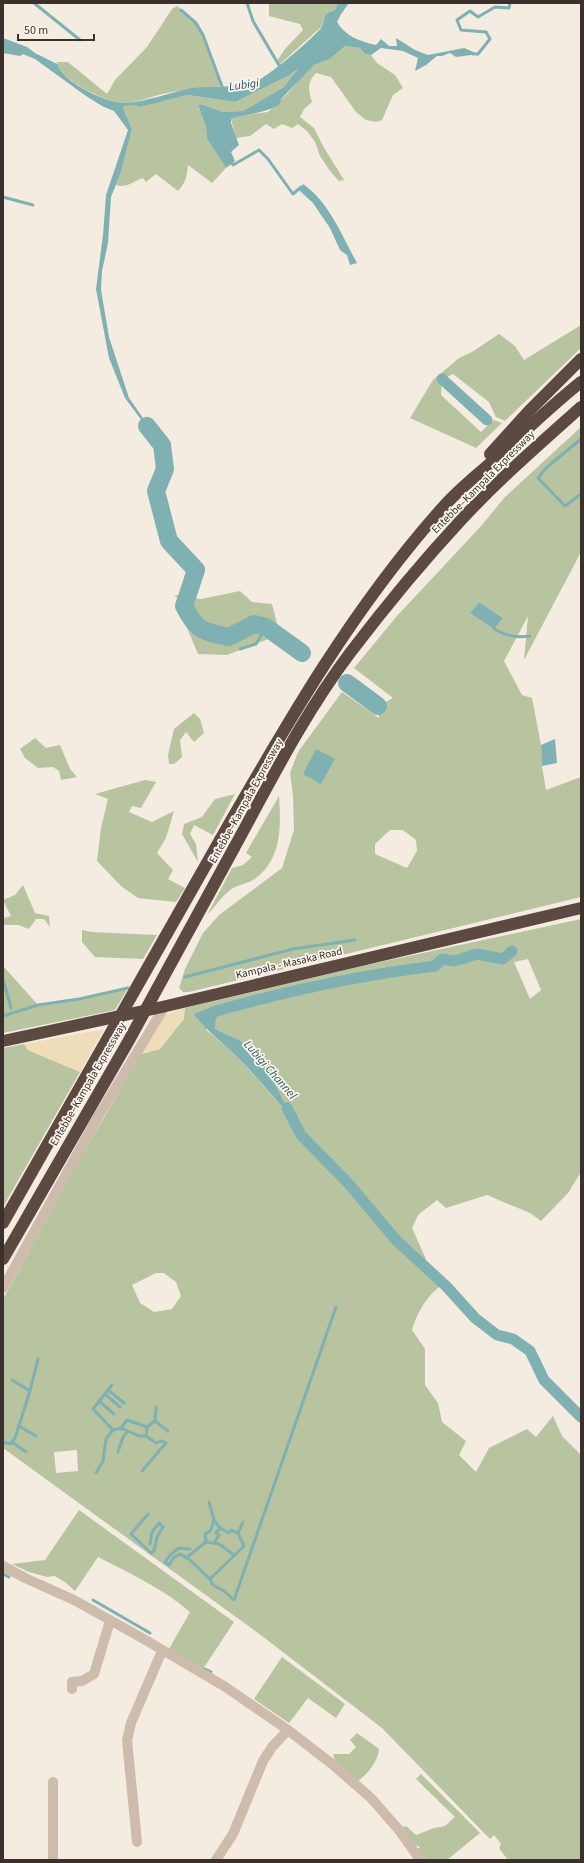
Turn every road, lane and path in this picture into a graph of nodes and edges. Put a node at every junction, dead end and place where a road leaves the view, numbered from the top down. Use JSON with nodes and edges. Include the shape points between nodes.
{"nodes":[{"id":1,"x":581,"y":359,"type":"edge"},
{"id":2,"x":581,"y":382,"type":"edge"},
{"id":3,"x":581,"y":407,"type":"edge"},
{"id":4,"x":581,"y":410,"type":"edge"},
{"id":5,"x":569,"y":418,"type":"junction"},
{"id":6,"x":445,"y":504,"type":"junction"},
{"id":7,"x":581,"y":908,"type":"edge"},
{"id":8,"x":165,"y":1006,"type":"junction"},
{"id":9,"x":3,"y":1041,"type":"edge"},
{"id":10,"x":3,"y":1224,"type":"edge"},
{"id":11,"x":3,"y":1259,"type":"edge"},
{"id":12,"x":3,"y":1288,"type":"edge"},
{"id":13,"x":3,"y":1566,"type":"edge"},
{"id":14,"x":110,"y":1620,"type":"junction"},
{"id":15,"x":162,"y":1651,"type":"junction"},
{"id":16,"x":72,"y":1690,"type":"dead end"},
{"id":17,"x":288,"y":1730,"type":"junction"},
{"id":18,"x":53,"y":1782,"type":"dead end"},
{"id":19,"x":137,"y":1842,"type":"dead end"},
{"id":20,"x":53,"y":1860,"type":"edge"},
{"id":21,"x":216,"y":1860,"type":"edge"},
{"id":22,"x":420,"y":1860,"type":"edge"}],
"edges":[{"from":1,"to":6,"type":"highway","via":[[529,411]]},
{"from":2,"to":6,"type":"highway","name":"Entebbe–Kampala Expressway"},
{"from":3,"to":5,"type":"highway","name":"Entebbe–Kampala Expressway"},
{"from":4,"to":5,"type":"highway"},
{"from":5,"to":11,"type":"highway","name":"Entebbe–Kampala Expressway","bridge":true,"via":[[549,434],[463,518],[392,599],[349,654],[302,725],[128,1042]]},
{"from":6,"to":10,"type":"highway","name":"Entebbe–Kampala Expressway","bridge":true,"via":[[404,553],[354,620],[291,716]]},
{"from":7,"to":8,"type":"highway","name":"Kampala - Masaka Road"},
{"from":8,"to":9,"type":"highway","name":"Kampala - Masaka Road"},
{"from":8,"to":12,"type":"street","via":[[99,1115]]},
{"from":13,"to":14,"type":"street"},
{"from":14,"to":15,"type":"street"},
{"from":14,"to":16,"type":"street","via":[[94,1674],[82,1681],[72,1682]]},
{"from":15,"to":17,"type":"street","via":[[224,1686]]},
{"from":15,"to":19,"type":"street","via":[[131,1723],[127,1740]]},
{"from":17,"to":21,"type":"street","via":[[263,1761],[233,1834]]},
{"from":17,"to":22,"type":"street","via":[[371,1798],[399,1830]]},
{"from":18,"to":20,"type":"street"}]}
